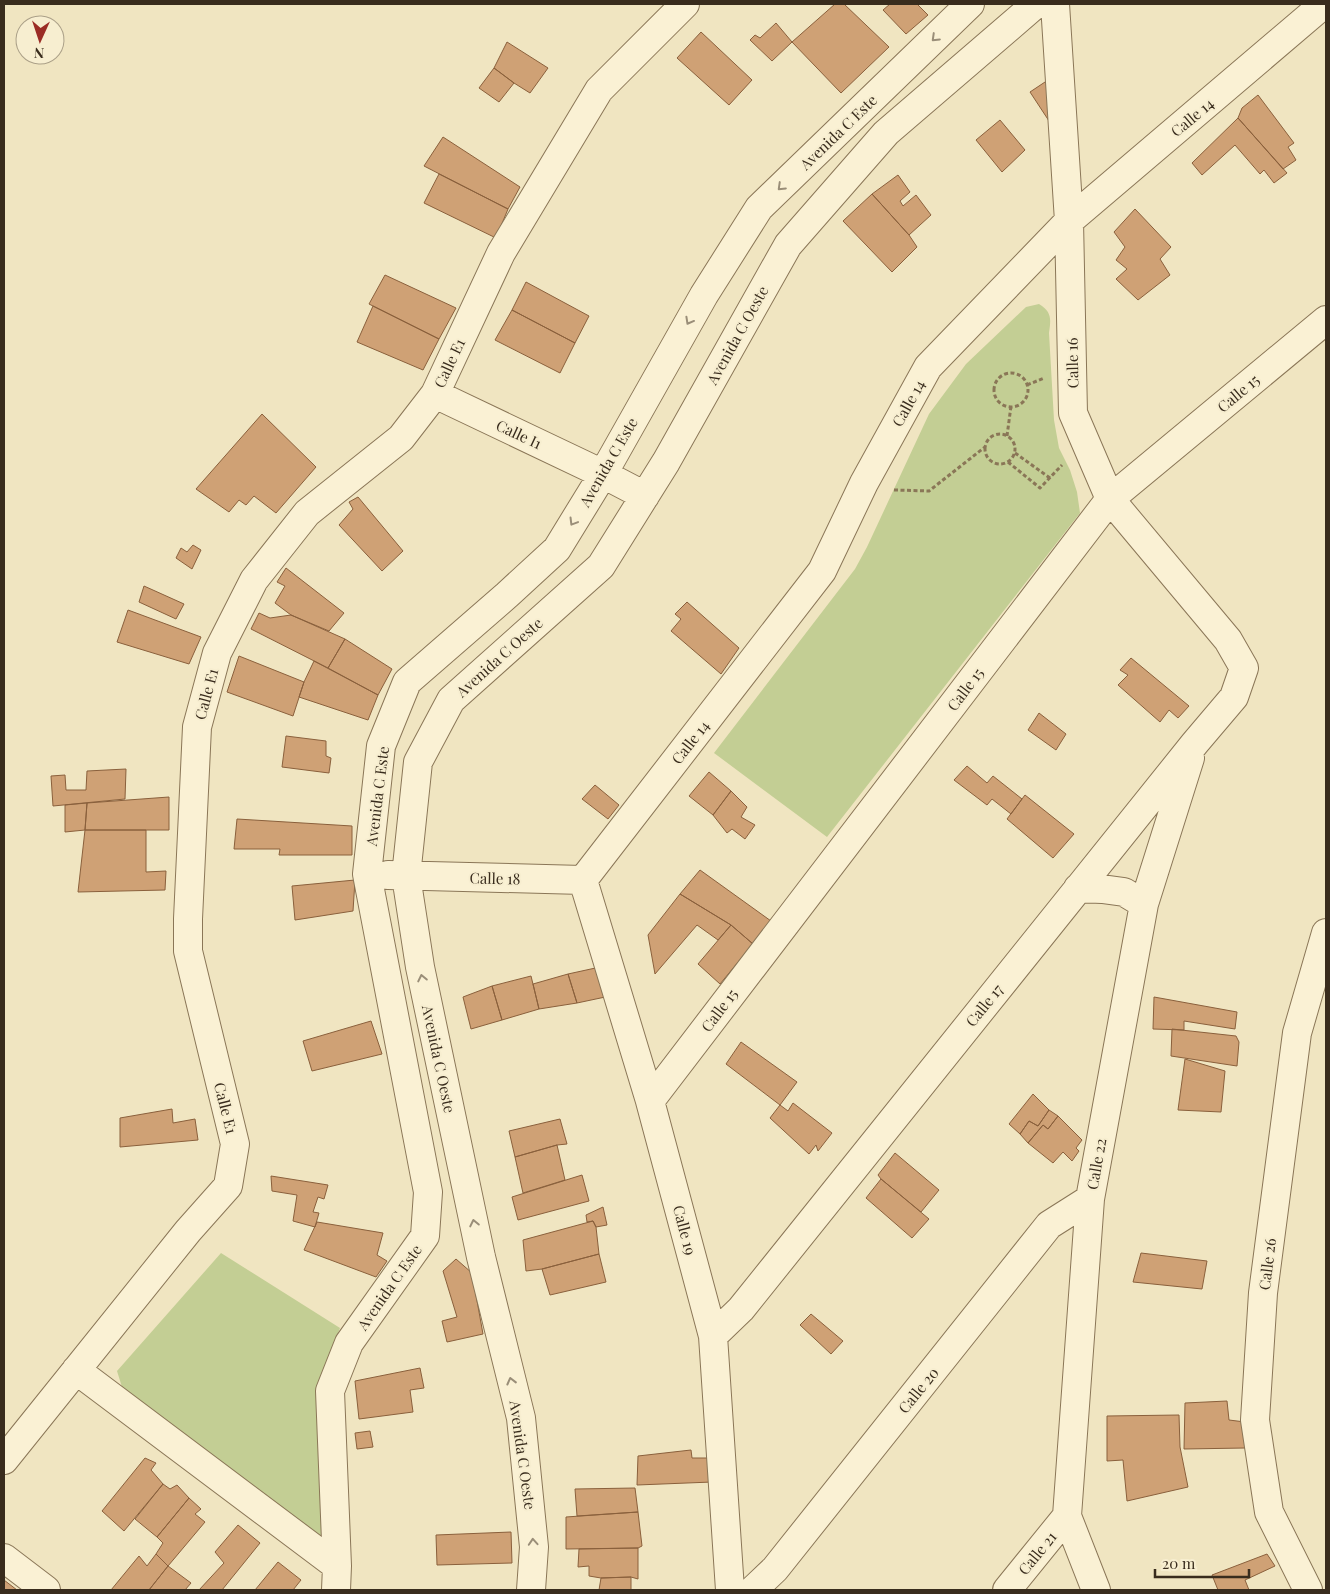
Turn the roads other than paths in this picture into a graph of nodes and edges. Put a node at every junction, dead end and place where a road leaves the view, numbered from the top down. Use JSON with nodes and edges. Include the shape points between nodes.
{"nodes":[{"id":1,"x":685,"y":4,"type":"edge"},
{"id":2,"x":970,"y":4,"type":"edge"},
{"id":3,"x":1036,"y":4,"type":"edge"},
{"id":4,"x":1055,"y":4,"type":"edge"},
{"id":5,"x":1324,"y":4,"type":"edge"},
{"id":6,"x":1069,"y":221,"type":"junction"},
{"id":7,"x":1326,"y":320,"type":"edge"},
{"id":8,"x":435,"y":394,"type":"junction"},
{"id":9,"x":603,"y":474,"type":"junction"},
{"id":10,"x":645,"y":496,"type":"junction"},
{"id":11,"x":1110,"y":499,"type":"junction"},
{"id":12,"x":1244,"y":668,"type":"joint"},
{"id":13,"x":1195,"y":742,"type":"junction"},
{"id":14,"x":367,"y":874,"type":"junction"},
{"id":15,"x":406,"y":876,"type":"junction"},
{"id":16,"x":584,"y":880,"type":"junction"},
{"id":17,"x":1078,"y":888,"type":"junction"},
{"id":18,"x":1144,"y":904,"type":"junction"},
{"id":19,"x":1326,"y":934,"type":"edge"},
{"id":20,"x":650,"y":1101,"type":"junction"},
{"id":21,"x":1090,"y":1198,"type":"junction"},
{"id":22,"x":713,"y":1336,"type":"junction"},
{"id":23,"x":76,"y":1370,"type":"junction"},
{"id":24,"x":4,"y":1460,"type":"edge"},
{"id":25,"x":1067,"y":1516,"type":"junction"},
{"id":26,"x":4,"y":1558,"type":"edge"},
{"id":27,"x":336,"y":1578,"type":"edge"},
{"id":28,"x":46,"y":1590,"type":"edge"},
{"id":29,"x":530,"y":1590,"type":"edge"},
{"id":30,"x":730,"y":1590,"type":"edge"},
{"id":31,"x":753,"y":1590,"type":"edge"},
{"id":32,"x":1007,"y":1590,"type":"edge"},
{"id":33,"x":1096,"y":1590,"type":"edge"},
{"id":34,"x":1308,"y":1590,"type":"edge"}],
"edges":[{"from":1,"to":8,"type":"street","name":"Calle E1","via":[[600,90],[501,254]]},
{"from":2,"to":9,"type":"street","name":"Avenida C Este","one_way":true,"via":[[759,208],[704,295]]},
{"from":3,"to":10,"type":"street","name":"Avenida C Oeste","via":[[886,133],[788,245]]},
{"from":4,"to":6,"type":"street","name":"Calle 16"},
{"from":5,"to":6,"type":"street","name":"Calle 14"},
{"from":6,"to":11,"type":"street","name":"Calle 16","via":[[1073,413]]},
{"from":6,"to":16,"type":"street","name":"Calle 14","via":[[928,367],[861,488],[822,571]]},
{"from":7,"to":11,"type":"street","name":"Calle 15"},
{"from":8,"to":9,"type":"street","name":"Calle I1"},
{"from":8,"to":23,"type":"street","name":"Calle E1","via":[[401,438],[307,513],[254,580],[217,652],[197,728],[188,951],[235,1144],[228,1186]]},
{"from":9,"to":10,"type":"street","name":"Calle I1"},
{"from":9,"to":14,"type":"street","name":"Avenida C Este","one_way":true,"via":[[557,549],[407,682],[381,746]]},
{"from":10,"to":15,"type":"street","name":"Avenida C Oeste","via":[[601,566],[451,700],[418,762]]},
{"from":11,"to":12,"type":"street","name":"Calle 16","via":[[1228,640]]},
{"from":11,"to":20,"type":"street","name":"Calle 15"},
{"from":12,"to":13,"type":"street","name":"Calle 17","via":[[1234,697]]},
{"from":13,"to":17,"type":"street","name":"Calle 17"},
{"from":13,"to":18,"type":"street","name":"Calle 22"},
{"from":14,"to":15,"type":"street","name":"Calle 18"},
{"from":14,"to":27,"type":"street","name":"Avenida C Este","via":[[428,1192],[425,1236],[349,1343],[330,1391]]},
{"from":15,"to":16,"type":"street","name":"Calle 18"},
{"from":29,"to":15,"type":"street","name":"Avenida C Oeste","one_way":true,"via":[[534,1547],[521,1418],[479,1247],[420,966]]},
{"from":16,"to":20,"type":"street","name":"Calle 19"},
{"from":17,"to":18,"type":"street","via":[[1124,892]]},
{"from":17,"to":22,"type":"street","name":"Calle 17","via":[[740,1309]]},
{"from":18,"to":21,"type":"street","name":"Calle 22"},
{"from":19,"to":34,"type":"street","name":"Calle 26","via":[[1296,1033],[1263,1293],[1255,1420],[1269,1512]]},
{"from":20,"to":22,"type":"street","name":"Calle 19"},
{"from":21,"to":25,"type":"street","name":"Calle 22"},
{"from":21,"to":31,"type":"street","name":"Calle 20","via":[[1049,1225],[775,1569]]},
{"from":22,"to":30,"type":"street","name":"Calle 19"},
{"from":23,"to":24,"type":"street","name":"Calle E1"},
{"from":23,"to":27,"type":"street"},
{"from":25,"to":32,"type":"street","name":"Calle 21"},
{"from":25,"to":33,"type":"street","name":"Calle 22"},
{"from":26,"to":28,"type":"street"}]}
